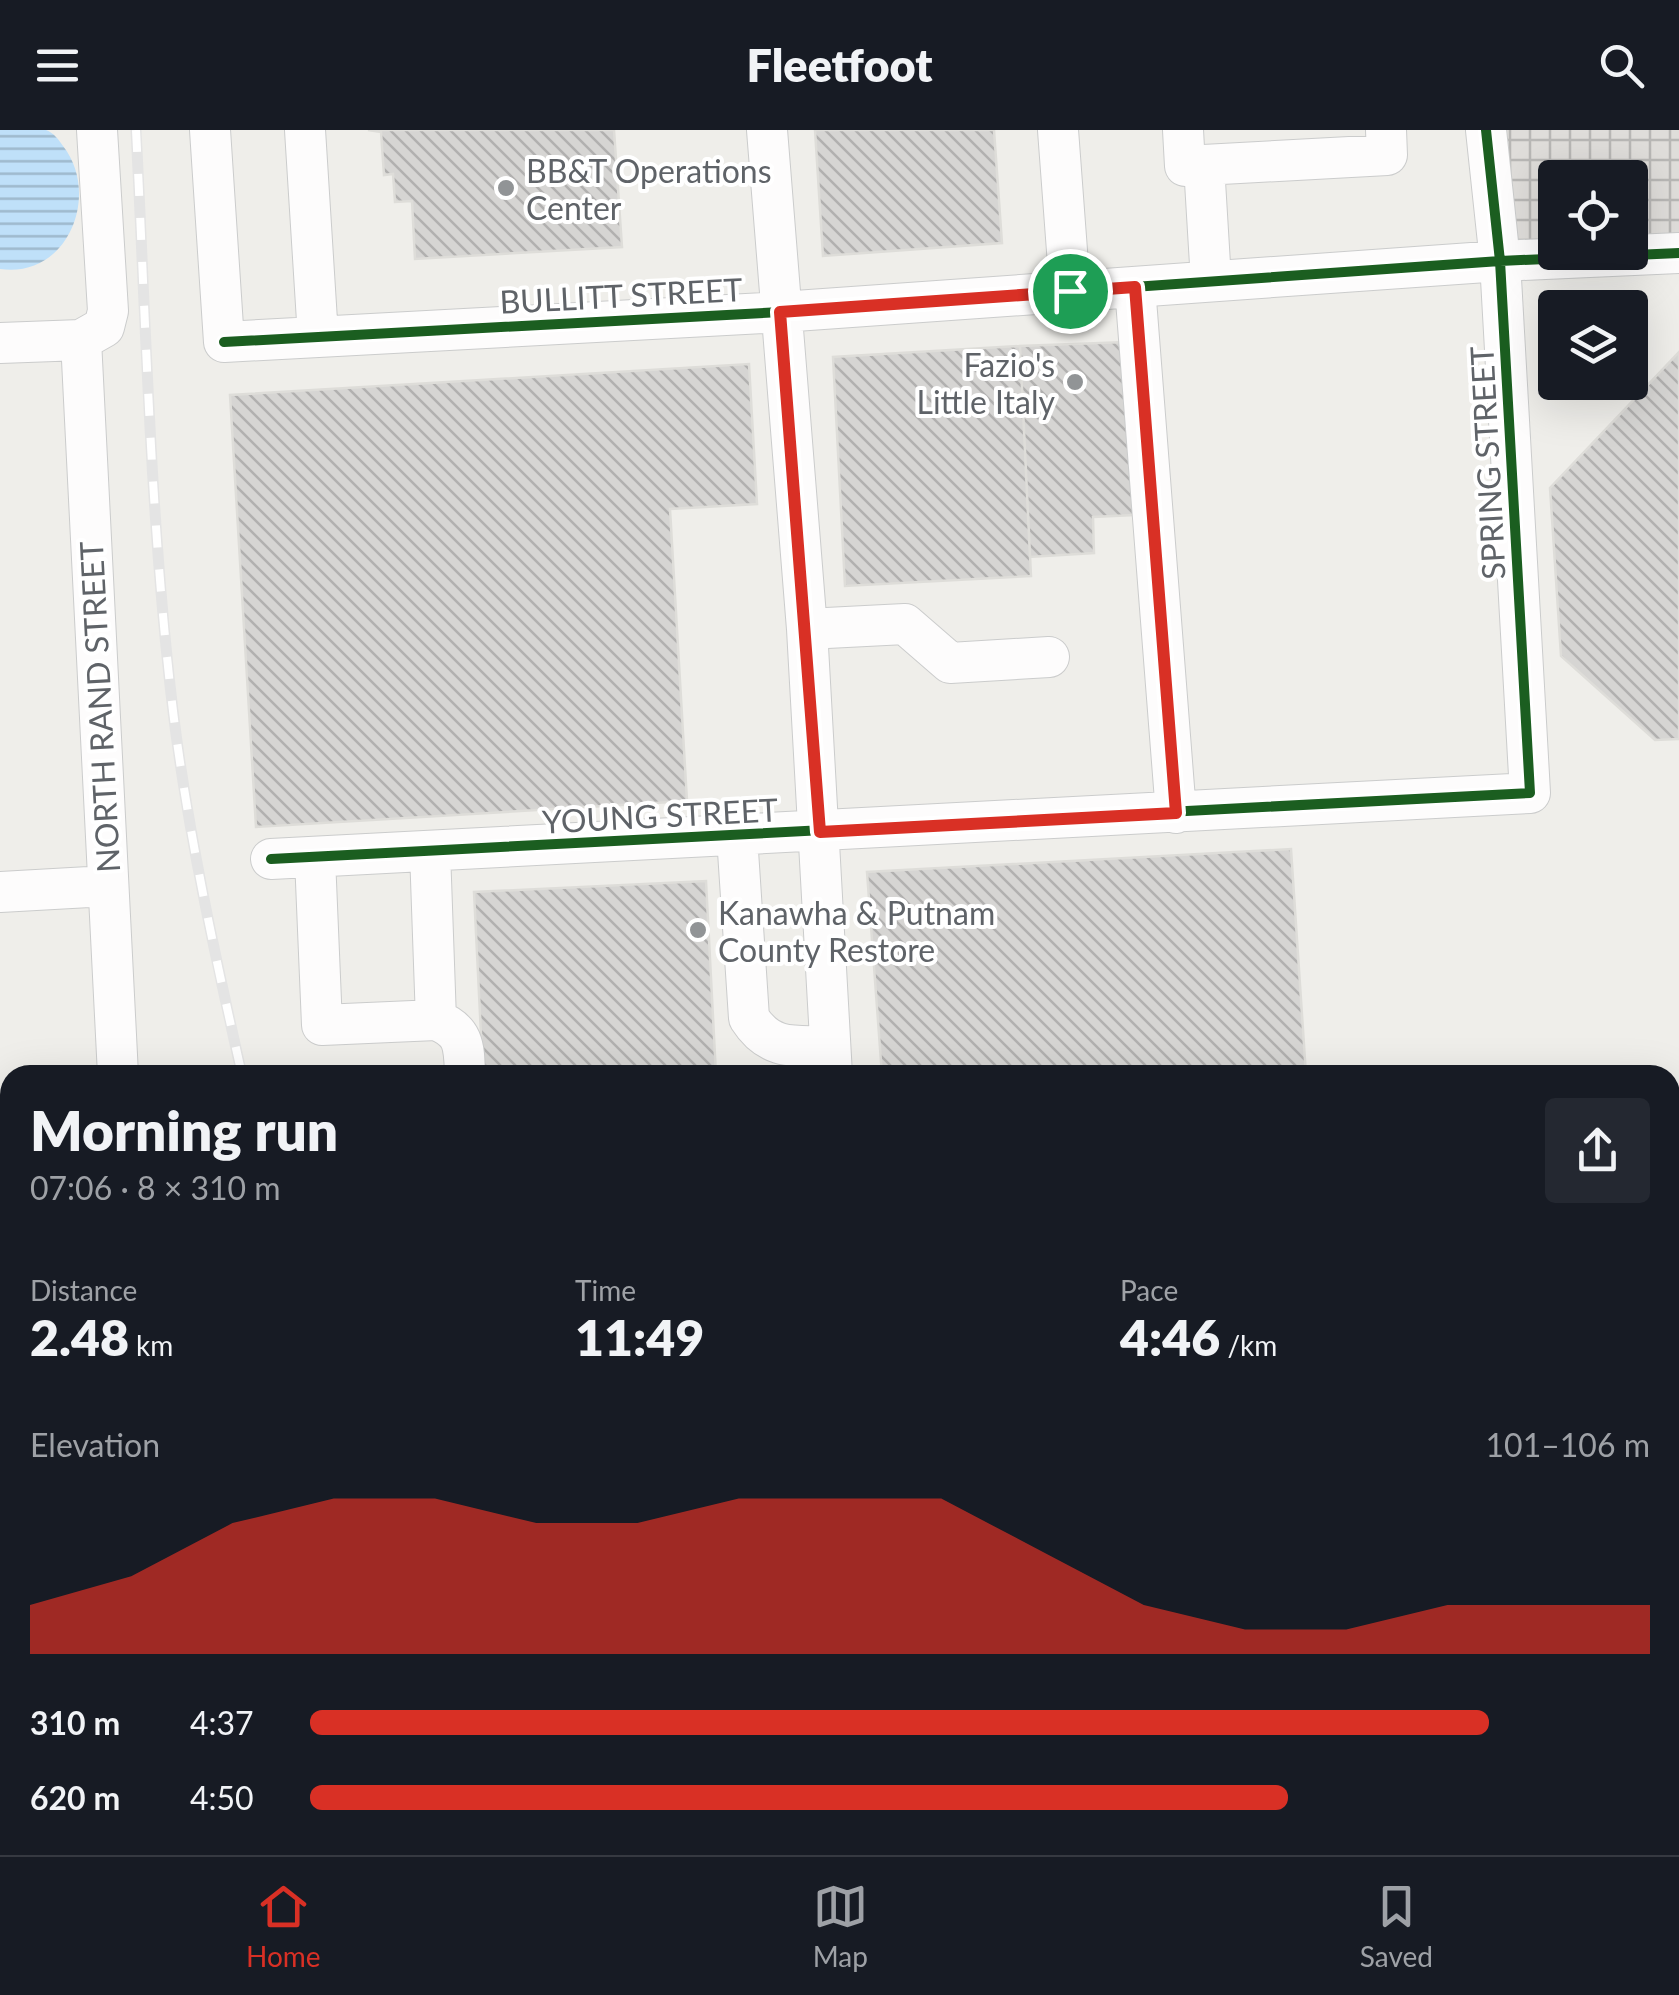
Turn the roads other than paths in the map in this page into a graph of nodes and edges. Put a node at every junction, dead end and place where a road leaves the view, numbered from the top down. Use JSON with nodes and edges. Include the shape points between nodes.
{"nodes":[{"id":1,"x":97,"y":130,"type":"edge"},
{"id":2,"x":210,"y":130,"type":"edge"},
{"id":3,"x":305,"y":130,"type":"edge"},
{"id":4,"x":767,"y":130,"type":"edge"},
{"id":5,"x":1058,"y":130,"type":"edge"},
{"id":6,"x":1183,"y":130,"type":"edge"},
{"id":7,"x":1386,"y":130,"type":"edge"},
{"id":8,"x":1486,"y":130,"type":"edge"},
{"id":9,"x":1204,"y":165,"type":"junction"},
{"id":10,"x":1679,"y":252,"type":"edge"},
{"id":11,"x":1500,"y":260,"type":"junction"},
{"id":12,"x":1211,"y":281,"type":"junction"},
{"id":13,"x":1135,"y":287,"type":"junction"},
{"id":14,"x":1070,"y":291,"type":"junction"},
{"id":15,"x":780,"y":312,"type":"junction"},
{"id":16,"x":318,"y":336,"type":"junction"},
{"id":17,"x":81,"y":340,"type":"junction"},
{"id":18,"x":0,"y":343,"type":"edge"},
{"id":19,"x":807,"y":629,"type":"junction"},
{"id":20,"x":1050,"y":657,"type":"dead end"},
{"id":21,"x":1530,"y":793,"type":"joint"},
{"id":22,"x":1176,"y":813,"type":"junction"},
{"id":23,"x":820,"y":832,"type":"junction"},
{"id":24,"x":737,"y":836,"type":"junction"},
{"id":25,"x":430,"y":851,"type":"junction"},
{"id":26,"x":316,"y":858,"type":"junction"},
{"id":27,"x":271,"y":860,"type":"dead end"},
{"id":28,"x":107,"y":886,"type":"junction"},
{"id":29,"x":0,"y":892,"type":"edge"},
{"id":30,"x":436,"y":1020,"type":"junction"},
{"id":31,"x":831,"y":1061,"type":"edge"},
{"id":32,"x":117,"y":1065,"type":"edge"},
{"id":33,"x":465,"y":1065,"type":"edge"}],
"edges":[{"from":1,"to":17,"type":"street","via":[[108,311],[104,327]]},
{"from":2,"to":16,"type":"street","name":"BULLITT STREET","via":[[224,342]]},
{"from":3,"to":16,"type":"street"},
{"from":4,"to":15,"type":"street"},
{"from":5,"to":14,"type":"street"},
{"from":6,"to":9,"type":"street","via":[[1185,166]]},
{"from":7,"to":9,"type":"street","via":[[1387,155]]},
{"from":8,"to":11,"type":"street","name":"SPRING STREET"},
{"from":9,"to":12,"type":"street"},
{"from":10,"to":11,"type":"street","name":"BULLITT STREET"},
{"from":11,"to":12,"type":"street","name":"BULLITT STREET"},
{"from":11,"to":21,"type":"street","name":"SPRING STREET"},
{"from":12,"to":13,"type":"street","name":"BULLITT STREET"},
{"from":13,"to":14,"type":"street","name":"BULLITT STREET"},
{"from":13,"to":22,"type":"street"},
{"from":14,"to":15,"type":"street","name":"BULLITT STREET"},
{"from":15,"to":16,"type":"street","name":"BULLITT STREET"},
{"from":15,"to":19,"type":"street"},
{"from":17,"to":18,"type":"street"},
{"from":17,"to":28,"type":"street","name":"NORTH RAND STREET"},
{"from":19,"to":20,"type":"street","via":[[905,624],[950,663]]},
{"from":19,"to":23,"type":"street"},
{"from":21,"to":22,"type":"street","name":"YOUNG STREET"},
{"from":22,"to":23,"type":"street","name":"YOUNG STREET"},
{"from":23,"to":24,"type":"street","name":"YOUNG STREET"},
{"from":23,"to":31,"type":"street"},
{"from":24,"to":25,"type":"street","name":"YOUNG STREET"},
{"from":24,"to":31,"type":"street","via":[[749,1018],[760,1036],[778,1046]]},
{"from":25,"to":26,"type":"street","name":"YOUNG STREET"},
{"from":25,"to":30,"type":"street"},
{"from":26,"to":27,"type":"street","name":"YOUNG STREET"},
{"from":26,"to":30,"type":"street","via":[[322,1024]]},
{"from":28,"to":29,"type":"street"},
{"from":28,"to":32,"type":"street","name":"NORTH RAND STREET"},
{"from":30,"to":33,"type":"street","via":[[454,1027],[464,1041]]}]}
